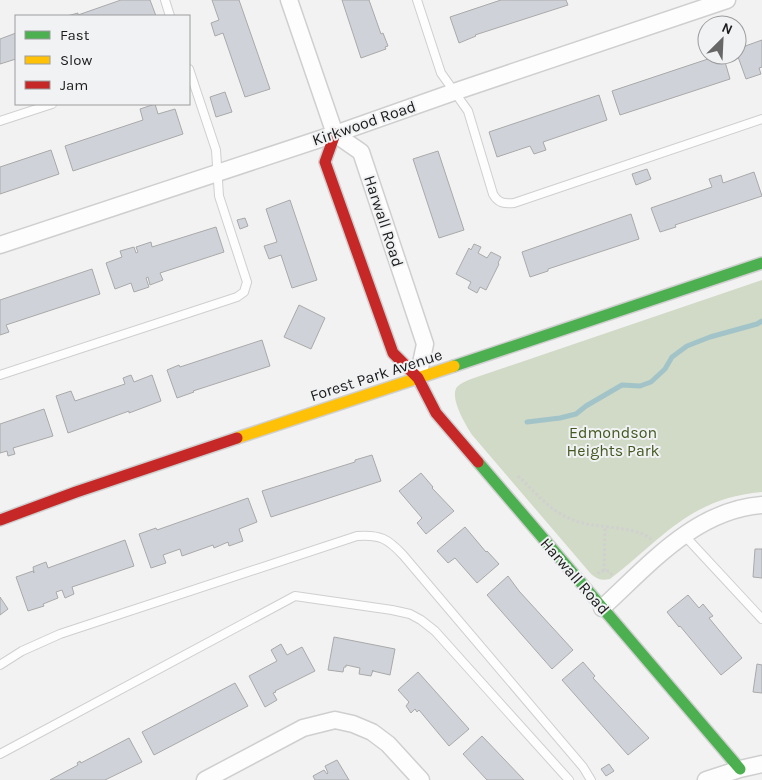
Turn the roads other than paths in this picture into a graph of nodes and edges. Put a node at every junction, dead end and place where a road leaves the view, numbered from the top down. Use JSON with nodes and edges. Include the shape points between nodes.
{"nodes":[{"id":1,"x":165,"y":0,"type":"edge"},
{"id":2,"x":289,"y":0,"type":"edge"},
{"id":3,"x":416,"y":0,"type":"edge"},
{"id":4,"x":727,"y":0,"type":"edge"},
{"id":5,"x":170,"y":15,"type":"edge"},
{"id":6,"x":190,"y":72,"type":"edge"},
{"id":7,"x":454,"y":92,"type":"junction"},
{"id":8,"x":49,"y":105,"type":"edge"},
{"id":9,"x":762,"y":119,"type":"edge"},
{"id":10,"x":0,"y":121,"type":"edge"},
{"id":11,"x":335,"y":134,"type":"junction"},
{"id":12,"x":218,"y":172,"type":"junction"},
{"id":13,"x":0,"y":245,"type":"edge"},
{"id":14,"x":762,"y":263,"type":"edge"},
{"id":15,"x":0,"y":375,"type":"edge"},
{"id":16,"x":418,"y":378,"type":"junction"},
{"id":17,"x":762,"y":505,"type":"edge"},
{"id":18,"x":0,"y":520,"type":"edge"},
{"id":19,"x":684,"y":535,"type":"junction"},
{"id":20,"x":602,"y":608,"type":"junction"},
{"id":21,"x":762,"y":619,"type":"edge"},
{"id":22,"x":0,"y":665,"type":"edge"},
{"id":23,"x":0,"y":754,"type":"edge"},
{"id":24,"x":762,"y":764,"type":"edge"},
{"id":25,"x":741,"y":771,"type":"junction"},
{"id":26,"x":205,"y":780,"type":"edge"},
{"id":27,"x":421,"y":780,"type":"edge"},
{"id":28,"x":569,"y":780,"type":"edge"},
{"id":29,"x":591,"y":780,"type":"edge"},
{"id":30,"x":706,"y":780,"type":"edge"}],
"edges":[{"from":1,"to":5,"type":"lane"},
{"from":2,"to":11,"type":"street"},
{"from":3,"to":7,"type":"lane","via":[[441,73]]},
{"from":4,"to":7,"type":"street","name":"Kirkwood Road"},
{"from":6,"to":12,"type":"lane","via":[[216,150]]},
{"from":7,"to":9,"type":"lane","via":[[468,111],[493,194],[504,204]]},
{"from":7,"to":11,"type":"street","name":"Kirkwood Road"},
{"from":8,"to":10,"type":"lane"},
{"from":11,"to":12,"type":"street","name":"Kirkwood Road"},
{"from":11,"to":16,"type":"street","name":"Harwall Road","via":[[325,162],[393,353]]},
{"from":11,"to":16,"type":"street","name":"Harwall Road","via":[[361,152],[425,344]]},
{"from":12,"to":13,"type":"street","name":"Kirkwood Road"},
{"from":12,"to":15,"type":"lane","via":[[219,196],[247,282],[244,292]]},
{"from":14,"to":16,"type":"street","name":"Forest Park Avenue"},
{"from":16,"to":18,"type":"street","name":"Forest Park Avenue"},
{"from":16,"to":20,"type":"street","name":"Harwall Road","via":[[436,413]]},
{"from":17,"to":19,"type":"street","via":[[725,512]]},
{"from":19,"to":20,"type":"street"},
{"from":19,"to":21,"type":"lane"},
{"from":20,"to":25,"type":"street","name":"Harwall Road"},
{"from":22,"to":29,"type":"lane","via":[[60,634],[357,536],[380,537],[403,555]]},
{"from":23,"to":28,"type":"lane","via":[[295,596],[392,610],[421,620]]},
{"from":24,"to":25,"type":"street"},
{"from":25,"to":30,"type":"street"},
{"from":26,"to":27,"type":"street","via":[[303,728],[335,720],[372,732],[388,744]]}]}
